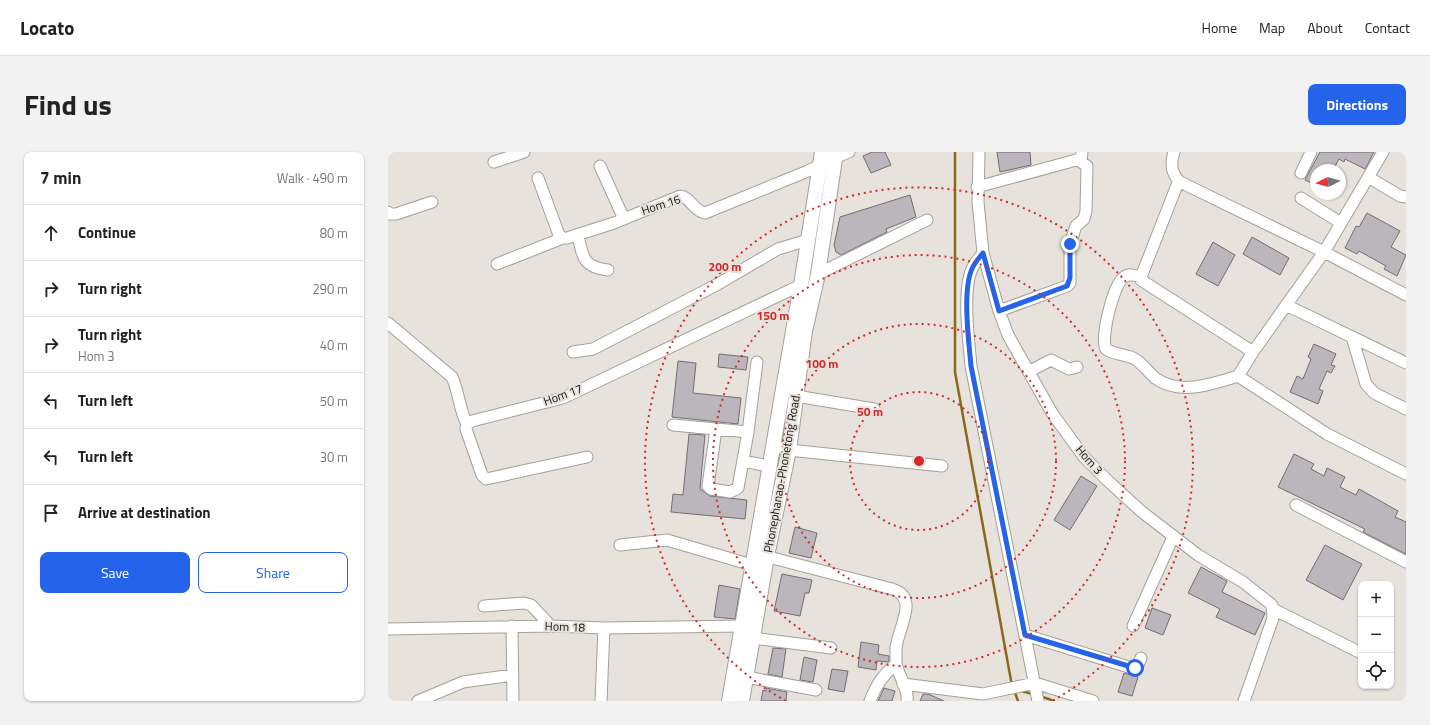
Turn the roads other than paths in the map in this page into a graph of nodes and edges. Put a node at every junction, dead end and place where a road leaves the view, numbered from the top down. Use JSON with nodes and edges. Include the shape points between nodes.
{"nodes":[{"id":1,"x":524,"y":152,"type":"edge"},
{"id":2,"x":822,"y":152,"type":"edge"},
{"id":3,"x":849,"y":152,"type":"edge"},
{"id":4,"x":979,"y":152,"type":"edge"},
{"id":5,"x":1174,"y":152,"type":"edge"},
{"id":6,"x":1312,"y":152,"type":"edge"},
{"id":7,"x":1383,"y":152,"type":"edge"},
{"id":8,"x":836,"y":154,"type":"edge"},
{"id":9,"x":1081,"y":155,"type":"edge"},
{"id":10,"x":494,"y":162,"type":"dead end"},
{"id":11,"x":600,"y":166,"type":"dead end"},
{"id":12,"x":819,"y":166,"type":"junction"},
{"id":13,"x":1301,"y":173,"type":"dead end"},
{"id":14,"x":1368,"y":177,"type":"junction"},
{"id":15,"x":538,"y":178,"type":"dead end"},
{"id":16,"x":1180,"y":182,"type":"junction"},
{"id":17,"x":977,"y":187,"type":"junction"},
{"id":18,"x":1406,"y":197,"type":"edge"},
{"id":19,"x":1301,"y":198,"type":"dead end"},
{"id":20,"x":432,"y":202,"type":"dead end"},
{"id":21,"x":388,"y":212,"type":"edge"},
{"id":22,"x":624,"y":218,"type":"junction"},
{"id":23,"x":927,"y":220,"type":"dead end"},
{"id":24,"x":1341,"y":223,"type":"junction"},
{"id":25,"x":578,"y":235,"type":"junction"},
{"id":26,"x":562,"y":238,"type":"junction"},
{"id":27,"x":808,"y":240,"type":"junction"},
{"id":28,"x":1324,"y":252,"type":"junction"},
{"id":29,"x":983,"y":253,"type":"junction"},
{"id":30,"x":497,"y":264,"type":"dead end"},
{"id":31,"x":608,"y":270,"type":"dead end"},
{"id":32,"x":818,"y":274,"type":"junction"},
{"id":33,"x":1141,"y":277,"type":"junction"},
{"id":34,"x":801,"y":284,"type":"junction"},
{"id":35,"x":1405,"y":291,"type":"edge"},
{"id":36,"x":1286,"y":305,"type":"junction"},
{"id":37,"x":999,"y":311,"type":"junction"},
{"id":38,"x":388,"y":323,"type":"edge"},
{"id":39,"x":799,"y":330,"type":"junction"},
{"id":40,"x":1352,"y":337,"type":"junction"},
{"id":41,"x":573,"y":352,"type":"dead end"},
{"id":42,"x":1253,"y":352,"type":"junction"},
{"id":43,"x":757,"y":362,"type":"dead end"},
{"id":44,"x":1406,"y":363,"type":"edge"},
{"id":45,"x":1077,"y":367,"type":"dead end"},
{"id":46,"x":1030,"y":371,"type":"junction"},
{"id":47,"x":1238,"y":376,"type":"junction"},
{"id":48,"x":796,"y":396,"type":"junction"},
{"id":49,"x":874,"y":409,"type":"dead end"},
{"id":50,"x":1406,"y":410,"type":"edge"},
{"id":51,"x":467,"y":424,"type":"junction"},
{"id":52,"x":673,"y":424,"type":"dead end"},
{"id":53,"x":716,"y":429,"type":"junction"},
{"id":54,"x":748,"y":432,"type":"junction"},
{"id":55,"x":773,"y":446,"type":"junction"},
{"id":56,"x":788,"y":450,"type":"junction"},
{"id":57,"x":587,"y":457,"type":"dead end"},
{"id":58,"x":743,"y":461,"type":"junction"},
{"id":59,"x":769,"y":466,"type":"junction"},
{"id":60,"x":942,"y":466,"type":"dead end"},
{"id":61,"x":1406,"y":474,"type":"edge"},
{"id":62,"x":1296,"y":505,"type":"dead end"},
{"id":63,"x":1174,"y":537,"type":"junction"},
{"id":64,"x":620,"y":546,"type":"dead end"},
{"id":65,"x":758,"y":558,"type":"junction"},
{"id":66,"x":1406,"y":562,"type":"edge"},
{"id":67,"x":484,"y":606,"type":"dead end"},
{"id":68,"x":1273,"y":610,"type":"junction"},
{"id":69,"x":512,"y":626,"type":"junction"},
{"id":70,"x":551,"y":626,"type":"junction"},
{"id":71,"x":741,"y":626,"type":"junction"},
{"id":72,"x":1133,"y":626,"type":"dead end"},
{"id":73,"x":604,"y":628,"type":"junction"},
{"id":74,"x":388,"y":629,"type":"edge"},
{"id":75,"x":1025,"y":635,"type":"junction"},
{"id":76,"x":752,"y":638,"type":"junction"},
{"id":77,"x":831,"y":648,"type":"dead end"},
{"id":78,"x":1359,"y":653,"type":"edge"},
{"id":79,"x":1141,"y":658,"type":"dead end"},
{"id":80,"x":896,"y":664,"type":"junction"},
{"id":81,"x":513,"y":675,"type":"junction"},
{"id":82,"x":746,"y":677,"type":"junction"},
{"id":83,"x":903,"y":684,"type":"junction"},
{"id":84,"x":1033,"y":685,"type":"junction"},
{"id":85,"x":816,"y":690,"type":"dead end"},
{"id":86,"x":985,"y":695,"type":"edge"},
{"id":87,"x":418,"y":701,"type":"edge"},
{"id":88,"x":513,"y":701,"type":"edge"},
{"id":89,"x":601,"y":701,"type":"edge"},
{"id":90,"x":729,"y":701,"type":"edge"},
{"id":91,"x":742,"y":701,"type":"edge"},
{"id":92,"x":870,"y":701,"type":"edge"},
{"id":93,"x":907,"y":701,"type":"edge"},
{"id":94,"x":1038,"y":701,"type":"edge"},
{"id":95,"x":1093,"y":701,"type":"edge"},
{"id":96,"x":1244,"y":701,"type":"edge"}],
"edges":[{"from":1,"to":10,"type":"street"},
{"from":2,"to":12,"type":"main road","name":"Phonephanao-Phonetong Road"},
{"from":3,"to":8,"type":"street","name":"Hom 16"},
{"from":4,"to":17,"type":"street","name":"Hom 3"},
{"from":5,"to":16,"type":"street","via":[[1172,169]]},
{"from":6,"to":13,"type":"street"},
{"from":7,"to":14,"type":"street"},
{"from":8,"to":12,"type":"street","name":"Hom 16"},
{"from":8,"to":32,"type":"main road","name":"Phonephanao-Phonetong Road"},
{"from":9,"to":17,"type":"street"},
{"from":9,"to":37,"type":"street","via":[[1081,162],[1087,166],[1086,211],[1084,219],[1076,226],[1070,244],[1070,283]]},
{"from":11,"to":22,"type":"street"},
{"from":12,"to":22,"type":"street","name":"Hom 16","via":[[705,213],[695,209],[686,197],[680,196]]},
{"from":12,"to":27,"type":"main road","name":"Phonephanao-Phonetong Road"},
{"from":14,"to":18,"type":"street"},
{"from":14,"to":24,"type":"street"},
{"from":15,"to":26,"type":"street"},
{"from":16,"to":28,"type":"street"},
{"from":16,"to":33,"type":"street"},
{"from":17,"to":29,"type":"street","name":"Hom 3"},
{"from":19,"to":24,"type":"street"},
{"from":20,"to":21,"type":"street","via":[[396,214]]},
{"from":22,"to":25,"type":"street","name":"Hom 16"},
{"from":23,"to":32,"type":"street"},
{"from":24,"to":28,"type":"street"},
{"from":25,"to":26,"type":"street","name":"Hom 16"},
{"from":25,"to":31,"type":"street","via":[[583,257],[590,265]]},
{"from":26,"to":30,"type":"street","name":"Hom 16"},
{"from":27,"to":34,"type":"main road","name":"Phonephanao-Phonetong Road"},
{"from":27,"to":41,"type":"street","via":[[778,249],[718,284],[593,349]]},
{"from":28,"to":35,"type":"street"},
{"from":28,"to":36,"type":"street"},
{"from":29,"to":37,"type":"street","name":"Hom 3"},
{"from":29,"to":75,"type":"street","via":[[973,266],[968,282],[971,366]]},
{"from":32,"to":39,"type":"main road","name":"Phonephanao-Phonetong Road"},
{"from":33,"to":42,"type":"street","via":[[1141,280]]},
{"from":33,"to":47,"type":"street","via":[[1123,277],[1118,284],[1103,340],[1106,349],[1134,359],[1168,385],[1185,388]]},
{"from":34,"to":39,"type":"main road","name":"Phonephanao-Phonetong Road"},
{"from":34,"to":51,"type":"street","name":"Hom 17","via":[[563,398]]},
{"from":36,"to":40,"type":"street"},
{"from":36,"to":42,"type":"street"},
{"from":37,"to":46,"type":"street","name":"Hom 3","via":[[1008,335]]},
{"from":38,"to":51,"type":"street","via":[[452,377]]},
{"from":39,"to":48,"type":"main road","name":"Phonephanao-Phonetong Road"},
{"from":39,"to":55,"type":"main road","name":"Phonephanao-Phonetong Road"},
{"from":40,"to":44,"type":"street"},
{"from":40,"to":50,"type":"street","via":[[1366,384],[1374,393]]},
{"from":42,"to":47,"type":"street"},
{"from":43,"to":54,"type":"street"},
{"from":45,"to":46,"type":"street","via":[[1069,369],[1051,360]]},
{"from":46,"to":63,"type":"street","name":"Hom 3","via":[[1052,412],[1084,457]]},
{"from":47,"to":61,"type":"street","via":[[1327,434]]},
{"from":48,"to":49,"type":"street"},
{"from":48,"to":56,"type":"main road","name":"Phonephanao-Phonetong Road"},
{"from":51,"to":57,"type":"street","via":[[466,429],[482,475],[486,478]]},
{"from":52,"to":53,"type":"street"},
{"from":53,"to":54,"type":"street"},
{"from":53,"to":58,"type":"street","via":[[708,486],[711,489],[730,492],[738,488]]},
{"from":54,"to":58,"type":"street"},
{"from":55,"to":56,"type":"street"},
{"from":55,"to":59,"type":"main road","name":"Phonephanao-Phonetong Road"},
{"from":56,"to":60,"type":"street"},
{"from":56,"to":65,"type":"main road","name":"Phonephanao-Phonetong Road"},
{"from":58,"to":59,"type":"street"},
{"from":59,"to":65,"type":"main road","name":"Phonephanao-Phonetong Road"},
{"from":62,"to":66,"type":"street"},
{"from":63,"to":68,"type":"street","name":"Hom 3","via":[[1243,582],[1269,602]]},
{"from":63,"to":72,"type":"street"},
{"from":64,"to":65,"type":"street","via":[[667,540]]},
{"from":65,"to":71,"type":"main road","name":"Phonephanao-Phonetong Road"},
{"from":65,"to":76,"type":"main road","name":"Phonephanao-Phonetong Road"},
{"from":65,"to":80,"type":"street","via":[[892,589],[903,594],[906,607],[896,647]]},
{"from":67,"to":70,"type":"street","via":[[524,603],[531,605]]},
{"from":68,"to":78,"type":"street"},
{"from":68,"to":96,"type":"street","via":[[1273,618]]},
{"from":69,"to":70,"type":"street","name":"Hom 18"},
{"from":69,"to":74,"type":"street","name":"Hom 18"},
{"from":69,"to":81,"type":"street"},
{"from":70,"to":73,"type":"street","name":"Hom 18"},
{"from":71,"to":73,"type":"street","name":"Hom 18"},
{"from":71,"to":90,"type":"main road","name":"Phonephanao-Phonetong Road"},
{"from":73,"to":89,"type":"street"},
{"from":75,"to":79,"type":"street","via":[[1132,668],[1137,667]]},
{"from":75,"to":84,"type":"street"},
{"from":76,"to":77,"type":"street"},
{"from":76,"to":82,"type":"main road","name":"Phonephanao-Phonetong Road"},
{"from":80,"to":83,"type":"street"},
{"from":80,"to":92,"type":"street","via":[[883,676]]},
{"from":81,"to":87,"type":"street","via":[[463,682]]},
{"from":81,"to":88,"type":"street"},
{"from":82,"to":85,"type":"street"},
{"from":82,"to":91,"type":"main road","name":"Phonephanao-Phonetong Road"},
{"from":83,"to":86,"type":"street"},
{"from":83,"to":93,"type":"street","via":[[908,692]]},
{"from":84,"to":86,"type":"street"},
{"from":84,"to":94,"type":"street"},
{"from":84,"to":95,"type":"street"}]}
